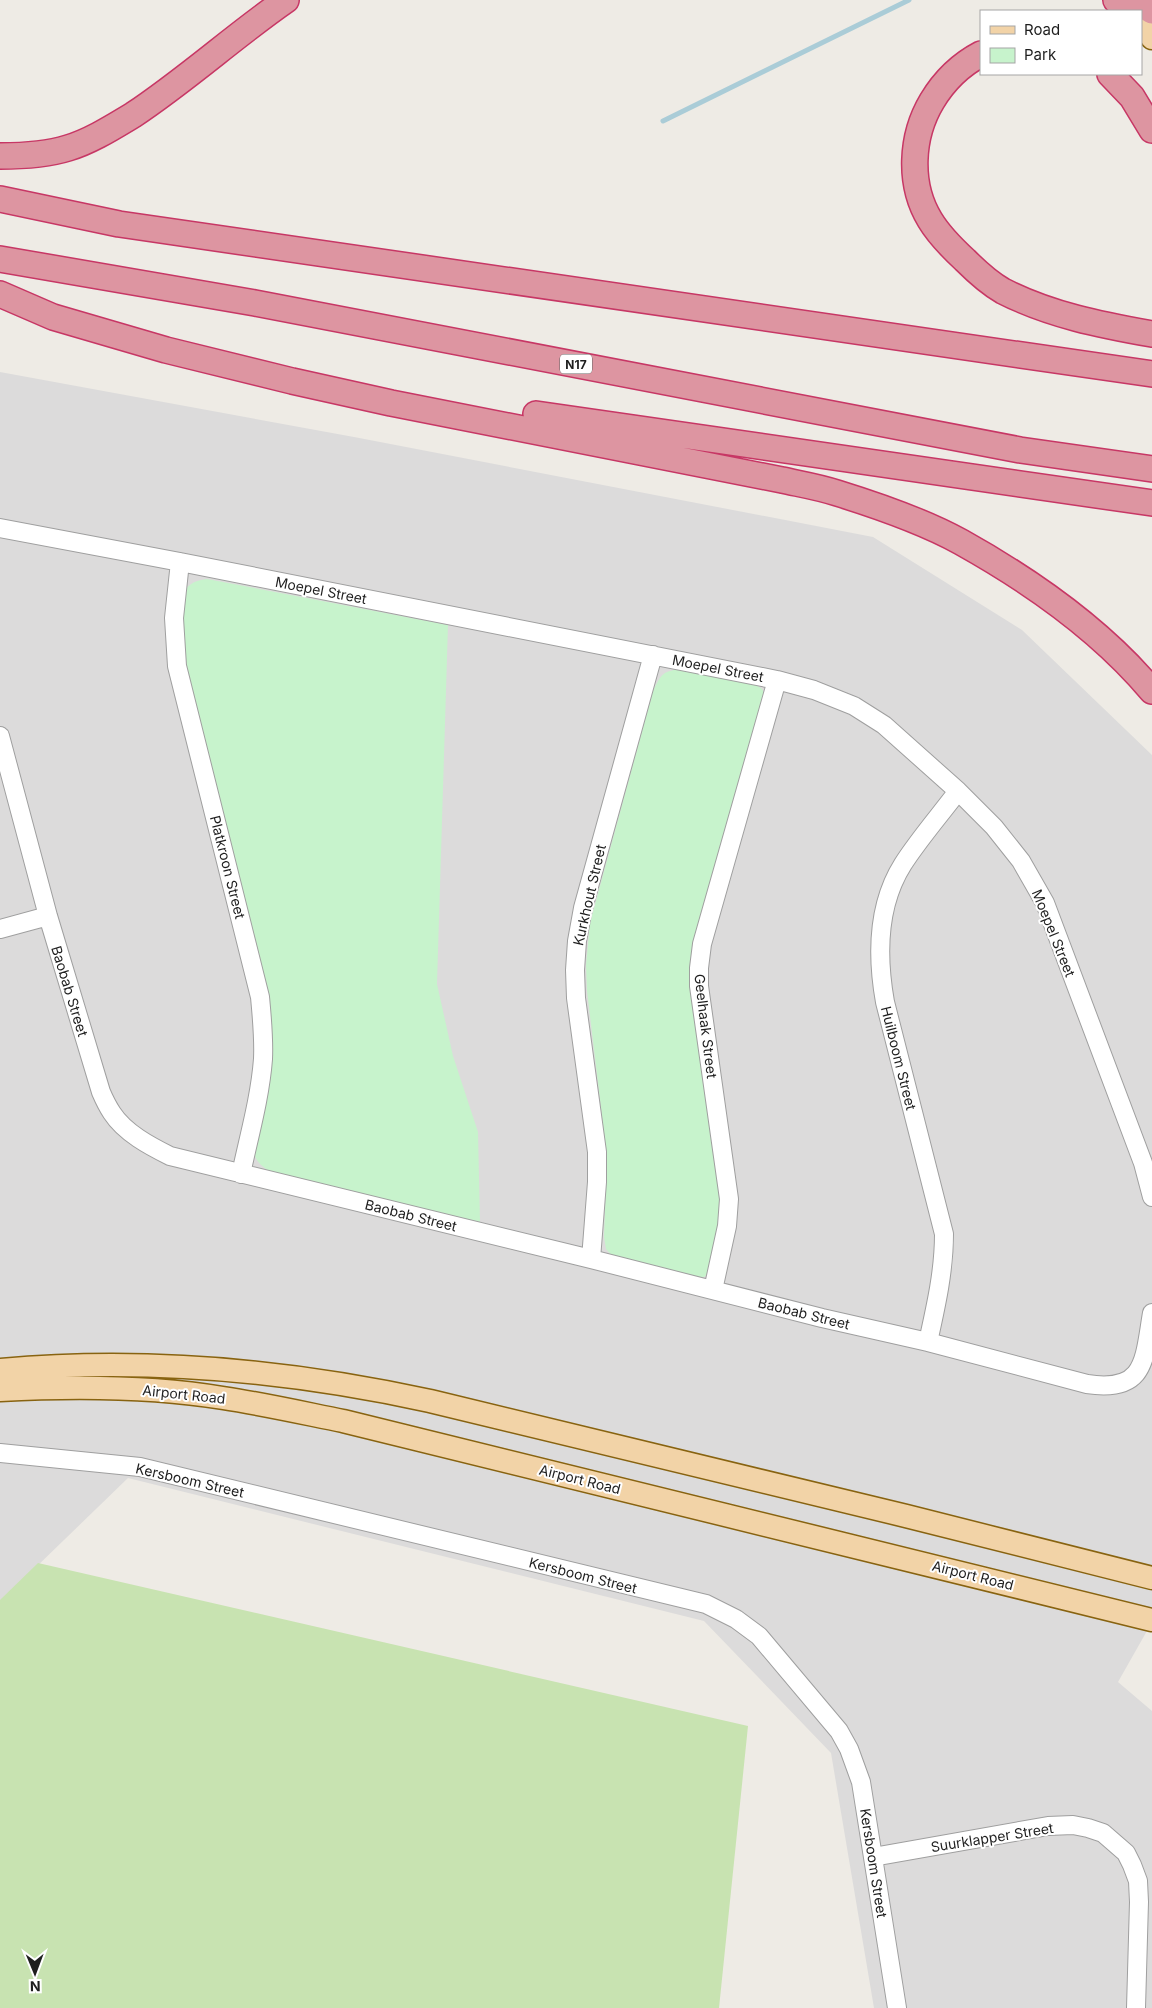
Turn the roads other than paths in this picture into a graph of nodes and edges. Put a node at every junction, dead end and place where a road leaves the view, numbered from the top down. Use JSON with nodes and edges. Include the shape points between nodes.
{"nodes":[{"id":1,"x":286,"y":0,"type":"edge"},
{"id":2,"x":1116,"y":0,"type":"edge"},
{"id":3,"x":1145,"y":5,"type":"edge"},
{"id":4,"x":1152,"y":38,"type":"edge"},
{"id":5,"x":980,"y":55,"type":"edge"},
{"id":6,"x":1111,"y":75,"type":"edge"},
{"id":7,"x":1152,"y":130,"type":"edge"},
{"id":8,"x":0,"y":156,"type":"edge"},
{"id":9,"x":0,"y":199,"type":"edge"},
{"id":10,"x":0,"y":259,"type":"edge"},
{"id":11,"x":0,"y":294,"type":"edge"},
{"id":12,"x":1152,"y":334,"type":"edge"},
{"id":13,"x":166,"y":350,"type":"junction"},
{"id":14,"x":1152,"y":374,"type":"edge"},
{"id":15,"x":1152,"y":469,"type":"edge"},
{"id":16,"x":1152,"y":503,"type":"edge"},
{"id":17,"x":0,"y":528,"type":"edge"},
{"id":18,"x":180,"y":562,"type":"junction"},
{"id":19,"x":653,"y":656,"type":"junction"},
{"id":20,"x":777,"y":680,"type":"junction"},
{"id":21,"x":1152,"y":691,"type":"edge"},
{"id":22,"x":0,"y":736,"type":"edge"},
{"id":23,"x":958,"y":791,"type":"junction"},
{"id":24,"x":48,"y":916,"type":"junction"},
{"id":25,"x":0,"y":929,"type":"edge"},
{"id":26,"x":241,"y":1174,"type":"junction"},
{"id":27,"x":1152,"y":1197,"type":"edge"},
{"id":28,"x":591,"y":1259,"type":"junction"},
{"id":29,"x":713,"y":1290,"type":"junction"},
{"id":30,"x":1152,"y":1313,"type":"edge"},
{"id":31,"x":928,"y":1342,"type":"junction"},
{"id":32,"x":0,"y":1370,"type":"edge"},
{"id":33,"x":0,"y":1390,"type":"edge"},
{"id":34,"x":0,"y":1453,"type":"edge"},
{"id":35,"x":1152,"y":1578,"type":"edge"},
{"id":36,"x":1152,"y":1620,"type":"edge"},
{"id":37,"x":873,"y":1857,"type":"junction"},
{"id":38,"x":897,"y":2008,"type":"edge"},
{"id":39,"x":1136,"y":2008,"type":"edge"}],
"edges":[{"from":1,"to":8,"type":"highway","via":[[158,98],[120,123],[69,148],[26,156]]},
{"from":2,"to":3,"type":"highway"},
{"from":3,"to":4,"type":"main road"},
{"from":5,"to":12,"type":"highway","via":[[955,72],[939,90],[919,127],[916,175],[919,193],[930,219],[952,248],[1002,290],[1072,318]]},
{"from":6,"to":7,"type":"highway","via":[[1132,97]]},
{"from":9,"to":14,"type":"highway","via":[[129,226]]},
{"from":10,"to":15,"type":"highway","number":"N17","via":[[256,303],[1020,450]]},
{"from":11,"to":13,"type":"highway","via":[[53,317]]},
{"from":13,"to":16,"type":"highway","via":[[405,394]]},
{"from":13,"to":21,"type":"highway","via":[[391,403],[836,492],[960,541],[1013,573],[1104,641]]},
{"from":17,"to":18,"type":"street","name":"Moepel Street"},
{"from":18,"to":19,"type":"street","name":"Moepel Street"},
{"from":18,"to":26,"type":"street","name":"Platkroon Street","via":[[174,618],[177,666],[261,1005],[263,1060]]},
{"from":19,"to":20,"type":"street","name":"Moepel Street"},
{"from":19,"to":28,"type":"street","name":"Kurkhout Street","via":[[583,908],[577,941],[576,998],[597,1152]]},
{"from":20,"to":23,"type":"street","name":"Moepel Street","via":[[814,690],[884,724]]},
{"from":20,"to":29,"type":"street","name":"Geelhaak Street","via":[[702,944],[699,968],[729,1199],[727,1226]]},
{"from":22,"to":24,"type":"street","name":"Baobab Street"},
{"from":23,"to":27,"type":"street","name":"Moepel Street","via":[[1021,860],[1044,903],[1143,1163]]},
{"from":23,"to":31,"type":"street","name":"Huilboom Street","via":[[892,885],[880,944],[880,974],[885,1002],[944,1234],[941,1284]]},
{"from":24,"to":25,"type":"street"},
{"from":24,"to":26,"type":"street","name":"Baobab Street","via":[[101,1092],[113,1114],[127,1130],[170,1156]]},
{"from":26,"to":28,"type":"street","name":"Baobab Street"},
{"from":28,"to":29,"type":"street","name":"Baobab Street"},
{"from":29,"to":31,"type":"street","name":"Baobab Street"},
{"from":30,"to":31,"type":"street","name":"Baobab Street","via":[[1140,1369],[1132,1379],[1105,1387]]},
{"from":32,"to":35,"type":"main road","name":"Airport Road","via":[[128,1363],[240,1370],[361,1386],[430,1400]]},
{"from":33,"to":36,"type":"main road","name":"Airport Road","via":[[42,1387],[135,1389],[223,1398],[343,1421]]},
{"from":34,"to":37,"type":"street","name":"Kersboom Street","via":[[140,1467],[706,1604],[736,1619],[759,1636],[840,1731],[861,1782]]},
{"from":37,"to":38,"type":"street","name":"Kersboom Street"},
{"from":37,"to":39,"type":"street","name":"Suurklapper Street","via":[[1048,1826],[1073,1825],[1103,1833],[1126,1853],[1138,1881]]}]}
